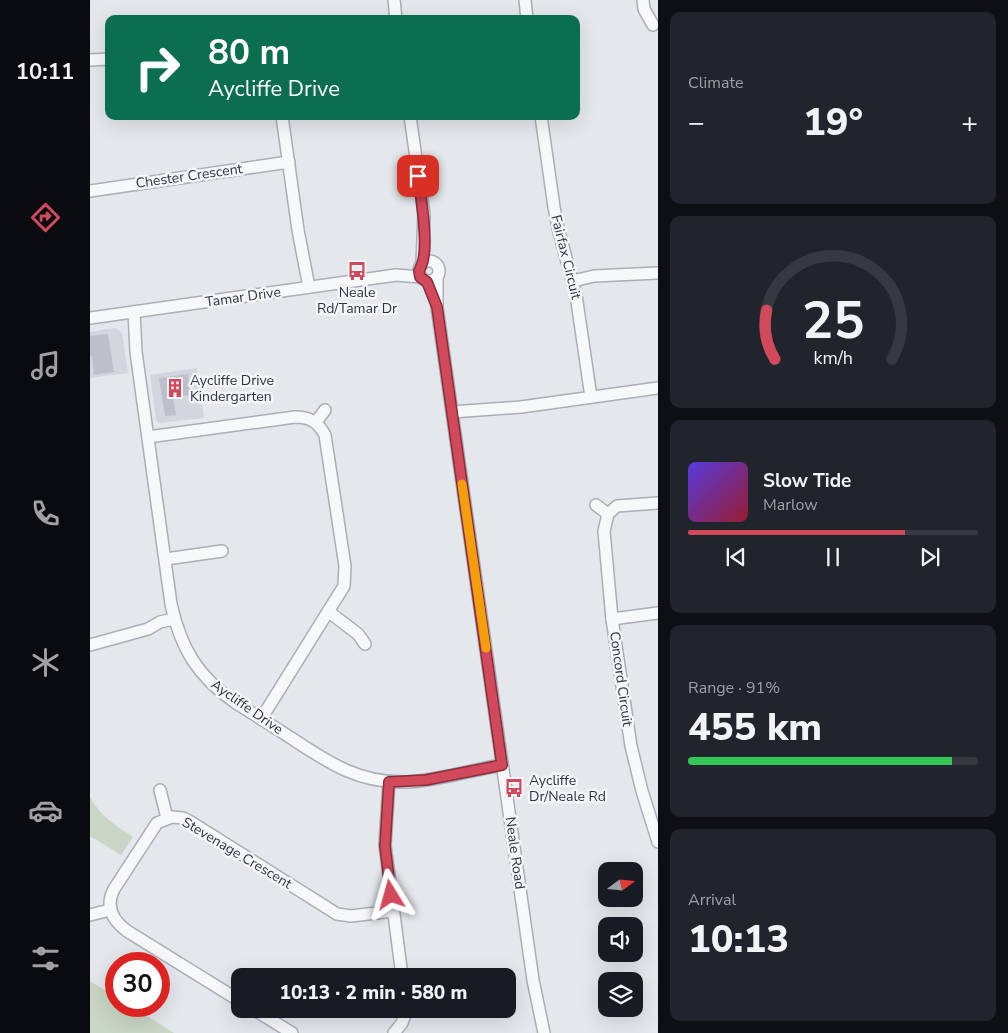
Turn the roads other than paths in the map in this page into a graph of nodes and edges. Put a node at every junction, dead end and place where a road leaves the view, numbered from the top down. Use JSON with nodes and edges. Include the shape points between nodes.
{"nodes":[{"id":1,"x":394,"y":0,"type":"edge"},
{"id":2,"x":525,"y":0,"type":"edge"},
{"id":3,"x":643,"y":0,"type":"edge"},
{"id":4,"x":396,"y":15,"type":"edge"},
{"id":5,"x":527,"y":15,"type":"edge"},
{"id":6,"x":653,"y":25,"type":"dead end"},
{"id":7,"x":105,"y":59,"type":"edge"},
{"id":8,"x":90,"y":60,"type":"edge"},
{"id":9,"x":283,"y":120,"type":"edge"},
{"id":10,"x":411,"y":120,"type":"edge"},
{"id":11,"x":542,"y":120,"type":"edge"},
{"id":12,"x":288,"y":162,"type":"junction"},
{"id":13,"x":90,"y":191,"type":"edge"},
{"id":14,"x":427,"y":271,"type":"junction"},
{"id":15,"x":658,"y":273,"type":"edge"},
{"id":16,"x":573,"y":281,"type":"junction"},
{"id":17,"x":306,"y":288,"type":"junction"},
{"id":18,"x":130,"y":313,"type":"junction"},
{"id":19,"x":90,"y":318,"type":"edge"},
{"id":20,"x":658,"y":388,"type":"edge"},
{"id":21,"x":591,"y":397,"type":"junction"},
{"id":22,"x":325,"y":410,"type":"dead end"},
{"id":23,"x":452,"y":416,"type":"junction"},
{"id":24,"x":316,"y":422,"type":"junction"},
{"id":25,"x":148,"y":437,"type":"junction"},
{"id":26,"x":658,"y":503,"type":"edge"},
{"id":27,"x":596,"y":504,"type":"dead end"},
{"id":28,"x":608,"y":514,"type":"junction"},
{"id":29,"x":222,"y":551,"type":"dead end"},
{"id":30,"x":166,"y":559,"type":"junction"},
{"id":31,"x":329,"y":612,"type":"junction"},
{"id":32,"x":658,"y":613,"type":"edge"},
{"id":33,"x":612,"y":619,"type":"junction"},
{"id":34,"x":175,"y":622,"type":"junction"},
{"id":35,"x":365,"y":644,"type":"dead end"},
{"id":36,"x":90,"y":645,"type":"edge"},
{"id":37,"x":261,"y":719,"type":"junction"},
{"id":38,"x":503,"y":769,"type":"junction"},
{"id":39,"x":389,"y":782,"type":"junction"},
{"id":40,"x":160,"y":790,"type":"dead end"},
{"id":41,"x":167,"y":818,"type":"junction"},
{"id":42,"x":658,"y":842,"type":"edge"},
{"id":43,"x":110,"y":910,"type":"junction"},
{"id":44,"x":393,"y":911,"type":"junction"},
{"id":45,"x":90,"y":914,"type":"edge"},
{"id":46,"x":401,"y":968,"type":"edge"},
{"id":47,"x":231,"y":995,"type":"edge"},
{"id":48,"x":539,"y":1011,"type":"junction"},
{"id":49,"x":268,"y":1018,"type":"edge"},
{"id":50,"x":404,"y":1018,"type":"edge"},
{"id":51,"x":292,"y":1033,"type":"edge"},
{"id":52,"x":394,"y":1033,"type":"edge"},
{"id":53,"x":540,"y":1033,"type":"edge"},
{"id":54,"x":544,"y":1033,"type":"edge"}],
"edges":[{"from":1,"to":4,"type":"street"},
{"from":2,"to":5,"type":"street"},
{"from":3,"to":6,"type":"street"},
{"from":7,"to":8,"type":"street"},
{"from":9,"to":12,"type":"street"},
{"from":10,"to":14,"type":"street","name":"Neale Road","via":[[430,239]]},
{"from":11,"to":16,"type":"street","name":"Fairfax Circuit","via":[[556,221]]},
{"from":12,"to":13,"type":"street","name":"Chester Crescent"},
{"from":12,"to":17,"type":"street"},
{"from":14,"to":17,"type":"street","name":"Tamar Drive"},
{"from":14,"to":23,"type":"street","name":"Neale Road","via":[[437,307]]},
{"from":15,"to":16,"type":"street","via":[[594,276]]},
{"from":16,"to":21,"type":"street","name":"Fairfax Circuit"},
{"from":17,"to":18,"type":"street","name":"Tamar Drive"},
{"from":18,"to":19,"type":"street","name":"Tamar Drive"},
{"from":18,"to":25,"type":"street","name":"Aycliffe Drive"},
{"from":20,"to":21,"type":"street"},
{"from":21,"to":23,"type":"street"},
{"from":22,"to":24,"type":"street"},
{"from":23,"to":38,"type":"street","name":"Neale Road"},
{"from":24,"to":25,"type":"street","via":[[302,417],[287,417]]},
{"from":24,"to":31,"type":"street","via":[[327,443],[345,573],[344,586]]},
{"from":25,"to":30,"type":"street","name":"Aycliffe Drive"},
{"from":26,"to":28,"type":"street","via":[[624,504]]},
{"from":27,"to":28,"type":"street"},
{"from":28,"to":33,"type":"street","name":"Concord Circuit","via":[[604,531]]},
{"from":29,"to":30,"type":"street"},
{"from":30,"to":34,"type":"street","name":"Aycliffe Drive"},
{"from":31,"to":35,"type":"street","via":[[358,634]]},
{"from":31,"to":37,"type":"street"},
{"from":32,"to":33,"type":"street"},
{"from":33,"to":42,"type":"street","name":"Concord Circuit","via":[[631,746]]},
{"from":34,"to":36,"type":"street","via":[[160,622],[148,629]]},
{"from":34,"to":37,"type":"street","name":"Aycliffe Drive","via":[[198,670],[222,694]]},
{"from":37,"to":39,"type":"street","name":"Aycliffe Drive","via":[[344,771]]},
{"from":38,"to":39,"type":"street","name":"Aycliffe Drive"},
{"from":38,"to":48,"type":"street","name":"Neale Road"},
{"from":39,"to":44,"type":"street","via":[[385,846]]},
{"from":40,"to":41,"type":"street"},
{"from":41,"to":43,"type":"street","name":"Stevenage Crescent","via":[[156,822],[118,882],[111,894]]},
{"from":41,"to":44,"type":"street","name":"Stevenage Crescent","via":[[189,821],[337,914],[351,916]]},
{"from":43,"to":45,"type":"street"},
{"from":43,"to":47,"type":"street","via":[[119,925]]},
{"from":44,"to":46,"type":"street"},
{"from":48,"to":53,"type":"street","name":"Neale Road"},
{"from":48,"to":54,"type":"street","name":"Neale Road"},
{"from":49,"to":51,"type":"street"},
{"from":50,"to":52,"type":"street"}]}
